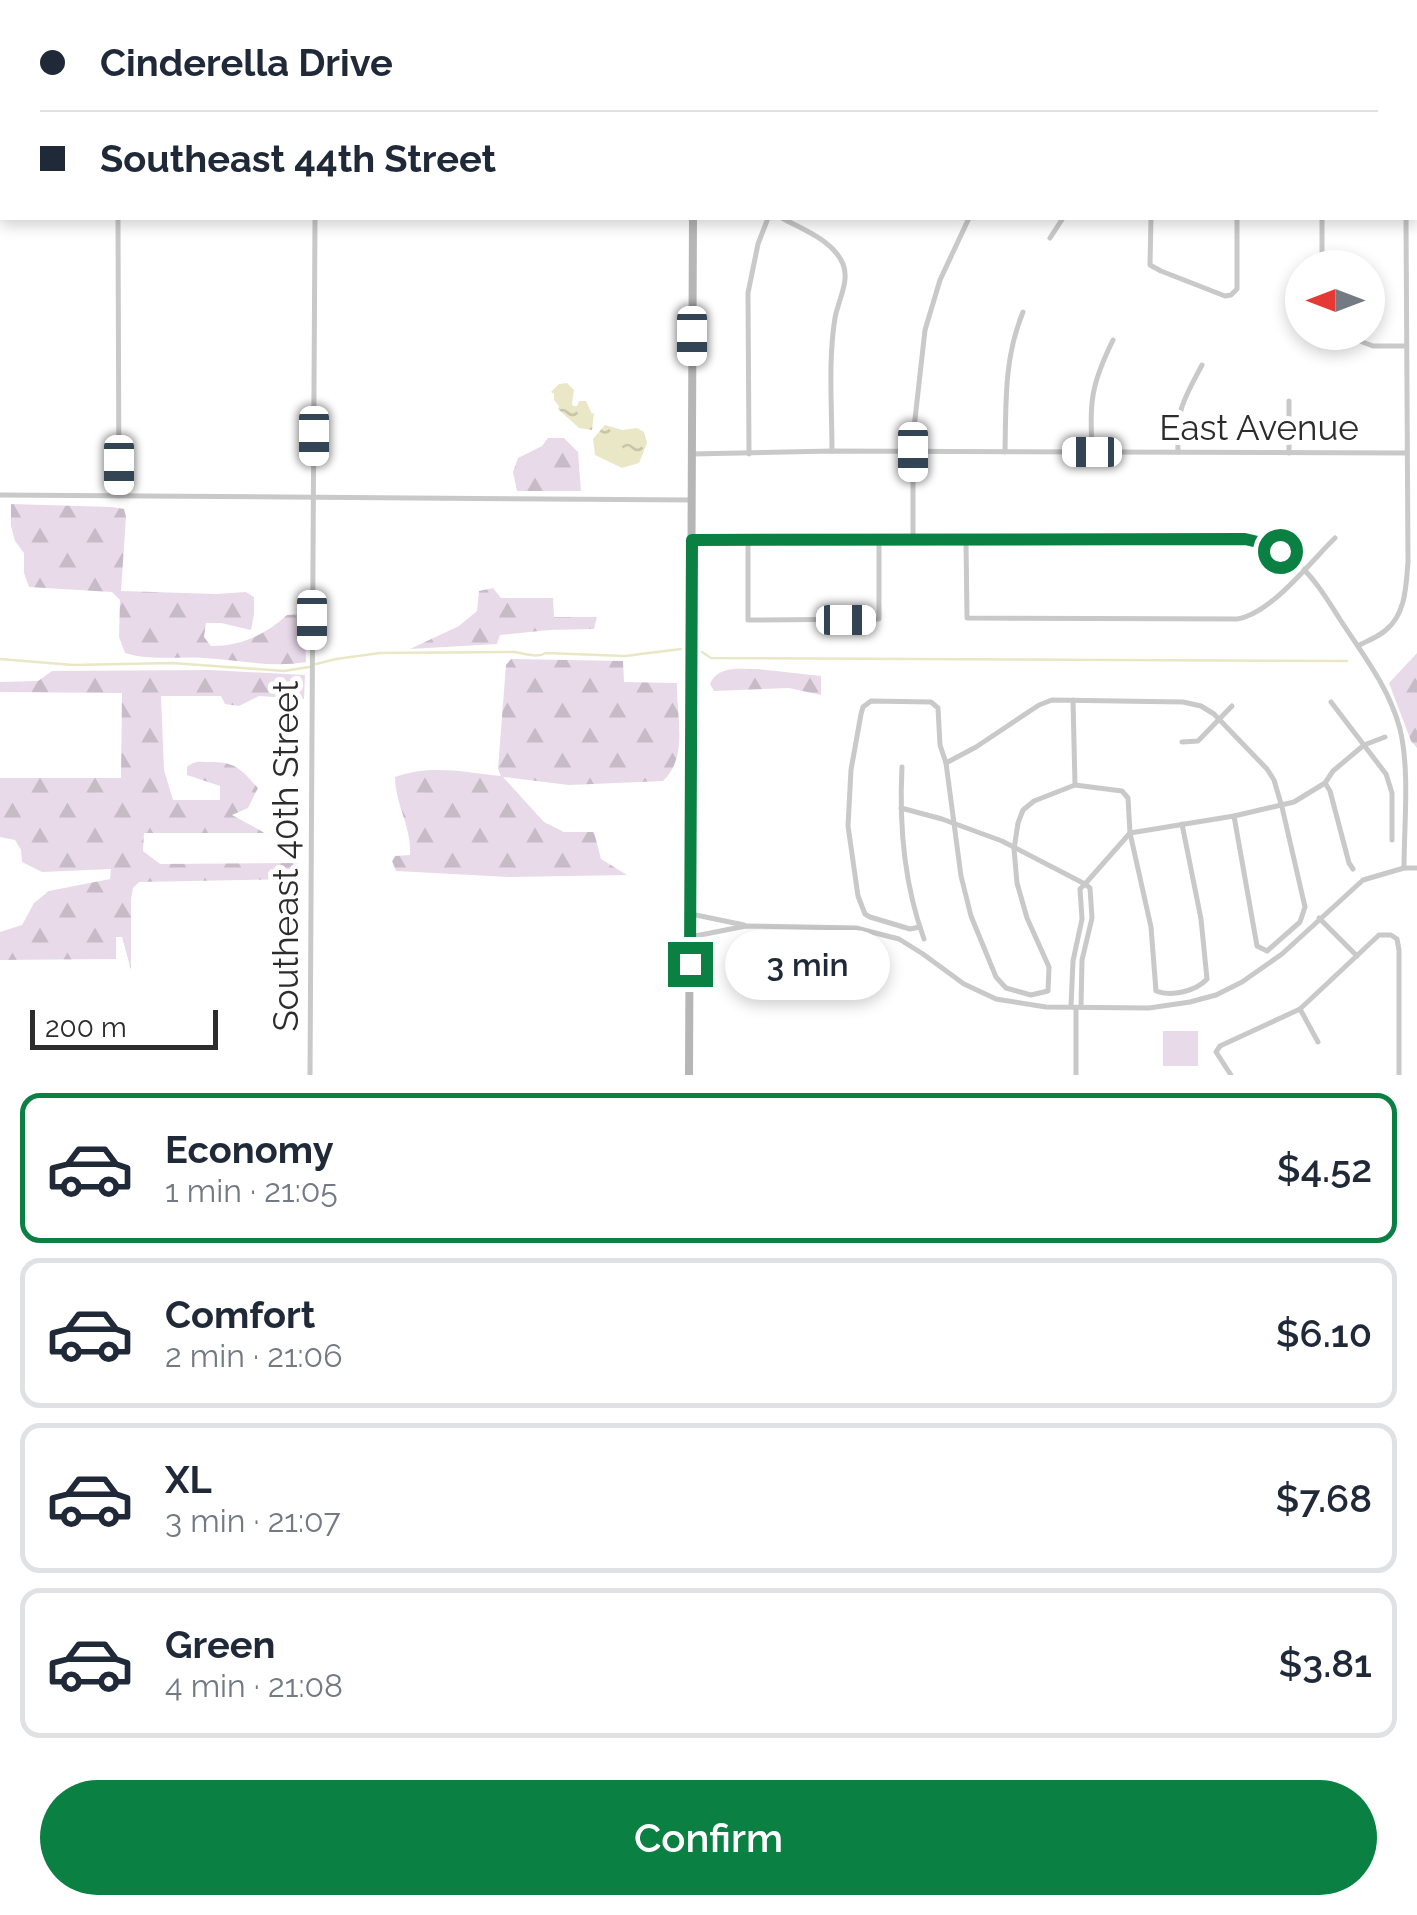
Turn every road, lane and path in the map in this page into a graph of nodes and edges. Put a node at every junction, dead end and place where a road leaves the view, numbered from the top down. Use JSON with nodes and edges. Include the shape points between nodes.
{"nodes":[{"id":1,"x":118,"y":220,"type":"edge"},
{"id":2,"x":315,"y":220,"type":"edge"},
{"id":3,"x":693,"y":220,"type":"edge"},
{"id":4,"x":767,"y":220,"type":"edge"},
{"id":5,"x":786,"y":220,"type":"edge"},
{"id":6,"x":968,"y":220,"type":"edge"},
{"id":7,"x":1062,"y":220,"type":"edge"},
{"id":8,"x":1151,"y":220,"type":"edge"},
{"id":9,"x":1237,"y":220,"type":"edge"},
{"id":10,"x":1322,"y":220,"type":"edge"},
{"id":11,"x":1406,"y":220,"type":"edge"},
{"id":12,"x":1050,"y":238,"type":"dead end"},
{"id":13,"x":1322,"y":250,"type":"edge"},
{"id":14,"x":1023,"y":312,"type":"dead end"},
{"id":15,"x":1113,"y":340,"type":"dead end"},
{"id":16,"x":1406,"y":346,"type":"junction"},
{"id":17,"x":1385,"y":347,"type":"edge"},
{"id":18,"x":1202,"y":366,"type":"dead end"},
{"id":19,"x":1289,"y":402,"type":"dead end"},
{"id":20,"x":832,"y":451,"type":"junction"},
{"id":21,"x":913,"y":452,"type":"junction"},
{"id":22,"x":1005,"y":452,"type":"junction"},
{"id":23,"x":1092,"y":452,"type":"junction"},
{"id":24,"x":1178,"y":452,"type":"junction"},
{"id":25,"x":1406,"y":453,"type":"junction"},
{"id":26,"x":692,"y":454,"type":"junction"},
{"id":27,"x":749,"y":454,"type":"junction"},
{"id":28,"x":1290,"y":454,"type":"junction"},
{"id":29,"x":0,"y":495,"type":"edge"},
{"id":30,"x":119,"y":496,"type":"junction"},
{"id":31,"x":314,"y":497,"type":"junction"},
{"id":32,"x":1408,"y":497,"type":"junction"},
{"id":33,"x":1417,"y":497,"type":"edge"},
{"id":34,"x":692,"y":500,"type":"junction"},
{"id":35,"x":1335,"y":538,"type":"dead end"},
{"id":36,"x":748,"y":539,"type":"junction"},
{"id":37,"x":878,"y":539,"type":"junction"},
{"id":38,"x":692,"y":540,"type":"junction"},
{"id":39,"x":913,"y":540,"type":"junction"},
{"id":40,"x":966,"y":540,"type":"junction"},
{"id":41,"x":1303,"y":569,"type":"junction"},
{"id":42,"x":1358,"y":646,"type":"junction"},
{"id":43,"x":1072,"y":700,"type":"junction"},
{"id":44,"x":1331,"y":702,"type":"dead end"},
{"id":45,"x":1232,"y":706,"type":"dead end"},
{"id":46,"x":1220,"y":720,"type":"junction"},
{"id":47,"x":1385,"y":736,"type":"dead end"},
{"id":48,"x":1182,"y":742,"type":"dead end"},
{"id":49,"x":1364,"y":745,"type":"junction"},
{"id":50,"x":946,"y":763,"type":"junction"},
{"id":51,"x":902,"y":767,"type":"dead end"},
{"id":52,"x":1325,"y":783,"type":"junction"},
{"id":53,"x":1075,"y":785,"type":"junction"},
{"id":54,"x":1282,"y":807,"type":"junction"},
{"id":55,"x":901,"y":808,"type":"junction"},
{"id":56,"x":1234,"y":816,"type":"junction"},
{"id":57,"x":952,"y":824,"type":"junction"},
{"id":58,"x":1182,"y":824,"type":"junction"},
{"id":59,"x":1130,"y":833,"type":"junction"},
{"id":60,"x":1392,"y":840,"type":"dead end"},
{"id":61,"x":1014,"y":849,"type":"junction"},
{"id":62,"x":1404,"y":868,"type":"junction"},
{"id":63,"x":1417,"y":868,"type":"edge"},
{"id":64,"x":1353,"y":869,"type":"dead end"},
{"id":65,"x":1084,"y":884,"type":"junction"},
{"id":66,"x":690,"y":914,"type":"junction"},
{"id":67,"x":1319,"y":918,"type":"junction"},
{"id":68,"x":746,"y":926,"type":"junction"},
{"id":69,"x":920,"y":927,"type":"junction"},
{"id":70,"x":690,"y":937,"type":"junction"},
{"id":71,"x":924,"y":939,"type":"dead end"},
{"id":72,"x":1357,"y":956,"type":"junction"},
{"id":73,"x":1076,"y":1007,"type":"junction"},
{"id":74,"x":1300,"y":1008,"type":"junction"},
{"id":75,"x":1318,"y":1042,"type":"dead end"},
{"id":76,"x":310,"y":1075,"type":"edge"},
{"id":77,"x":689,"y":1075,"type":"edge"},
{"id":78,"x":1076,"y":1075,"type":"edge"},
{"id":79,"x":1231,"y":1075,"type":"edge"},
{"id":80,"x":1399,"y":1075,"type":"edge"}],
"edges":[{"from":1,"to":30,"type":"street"},
{"from":2,"to":31,"type":"street","name":"Southeast 40th Street"},
{"from":3,"to":26,"type":"main road"},
{"from":4,"to":27,"type":"street","via":[[748,293]]},
{"from":5,"to":20,"type":"street","via":[[827,243],[845,268],[832,340]]},
{"from":6,"to":21,"type":"street","via":[[925,330]]},
{"from":7,"to":12,"type":"street"},
{"from":8,"to":9,"type":"street","via":[[1150,265],[1225,296],[1237,289]]},
{"from":10,"to":13,"type":"street"},
{"from":11,"to":16,"type":"street"},
{"from":14,"to":22,"type":"street","via":[[1008,360]]},
{"from":15,"to":23,"type":"street","via":[[1092,394]]},
{"from":16,"to":17,"type":"street"},
{"from":16,"to":25,"type":"street"},
{"from":18,"to":24,"type":"street","via":[[1180,409]]},
{"from":19,"to":28,"type":"street"},
{"from":20,"to":21,"type":"street","name":"East Avenue"},
{"from":20,"to":27,"type":"street","name":"East Avenue"},
{"from":21,"to":22,"type":"street","name":"East Avenue"},
{"from":21,"to":39,"type":"street"},
{"from":22,"to":23,"type":"street","name":"East Avenue"},
{"from":23,"to":24,"type":"street","name":"East Avenue"},
{"from":24,"to":28,"type":"street","name":"East Avenue"},
{"from":25,"to":28,"type":"street","name":"East Avenue"},
{"from":25,"to":32,"type":"street"},
{"from":26,"to":27,"type":"street","name":"East Avenue"},
{"from":26,"to":34,"type":"main road"},
{"from":29,"to":30,"type":"street"},
{"from":30,"to":31,"type":"street"},
{"from":31,"to":34,"type":"street"},
{"from":31,"to":76,"type":"street","name":"Southeast 40th Street"},
{"from":32,"to":33,"type":"street"},
{"from":32,"to":42,"type":"street","via":[[1402,606],[1386,630]]},
{"from":34,"to":38,"type":"main road"},
{"from":35,"to":41,"type":"street"},
{"from":36,"to":37,"type":"street"},
{"from":36,"to":37,"type":"street","via":[[748,620],[878,620]]},
{"from":36,"to":38,"type":"street"},
{"from":37,"to":39,"type":"street"},
{"from":38,"to":66,"type":"main road"},
{"from":39,"to":40,"type":"street"},
{"from":40,"to":41,"type":"street","via":[[1245,539],[1280,551]]},
{"from":40,"to":41,"type":"street","via":[[967,618],[1248,617]]},
{"from":41,"to":42,"type":"street"},
{"from":42,"to":62,"type":"street","via":[[1400,732]]},
{"from":43,"to":46,"type":"street","via":[[1184,702]]},
{"from":43,"to":50,"type":"street","via":[[1046,702]]},
{"from":43,"to":53,"type":"street"},
{"from":44,"to":49,"type":"street"},
{"from":45,"to":46,"type":"street"},
{"from":46,"to":48,"type":"street","via":[[1198,740]]},
{"from":46,"to":54,"type":"street","via":[[1271,774]]},
{"from":47,"to":49,"type":"street"},
{"from":49,"to":52,"type":"street"},
{"from":49,"to":60,"type":"street","via":[[1390,783]]},
{"from":50,"to":57,"type":"street"},
{"from":50,"to":69,"type":"street","via":[[936,705],[866,704],[848,801],[861,906],[870,917]]},
{"from":51,"to":55,"type":"street"},
{"from":52,"to":54,"type":"street"},
{"from":52,"to":64,"type":"street"},
{"from":53,"to":59,"type":"street","via":[[1122,791]]},
{"from":53,"to":61,"type":"street","via":[[1024,810]]},
{"from":54,"to":56,"type":"street"},
{"from":54,"to":56,"type":"street","via":[[1304,913],[1263,950]]},
{"from":55,"to":57,"type":"street"},
{"from":55,"to":69,"type":"street"},
{"from":56,"to":58,"type":"street"},
{"from":57,"to":61,"type":"street"},
{"from":57,"to":61,"type":"street","via":[[965,896],[996,977],[1030,996],[1048,991],[1049,968],[1021,900]]},
{"from":58,"to":59,"type":"street"},
{"from":58,"to":59,"type":"street","via":[[1207,979],[1194,989],[1156,991],[1151,926]]},
{"from":59,"to":65,"type":"street"},
{"from":61,"to":65,"type":"street"},
{"from":62,"to":63,"type":"street"},
{"from":62,"to":67,"type":"street","via":[[1363,880]]},
{"from":65,"to":73,"type":"street","via":[[1073,961]]},
{"from":66,"to":68,"type":"street"},
{"from":66,"to":70,"type":"main road"},
{"from":67,"to":72,"type":"street"},
{"from":67,"to":73,"type":"street","via":[[1264,969],[1216,994],[1149,1008]]},
{"from":68,"to":70,"type":"street"},
{"from":68,"to":73,"type":"street","via":[[856,928],[899,939],[996,999]]},
{"from":69,"to":71,"type":"street"},
{"from":70,"to":77,"type":"main road"},
{"from":72,"to":74,"type":"street"},
{"from":72,"to":80,"type":"street","via":[[1379,936],[1397,939]]},
{"from":73,"to":78,"type":"street"},
{"from":74,"to":75,"type":"street"},
{"from":74,"to":79,"type":"street","via":[[1220,1046],[1216,1052]]}]}
